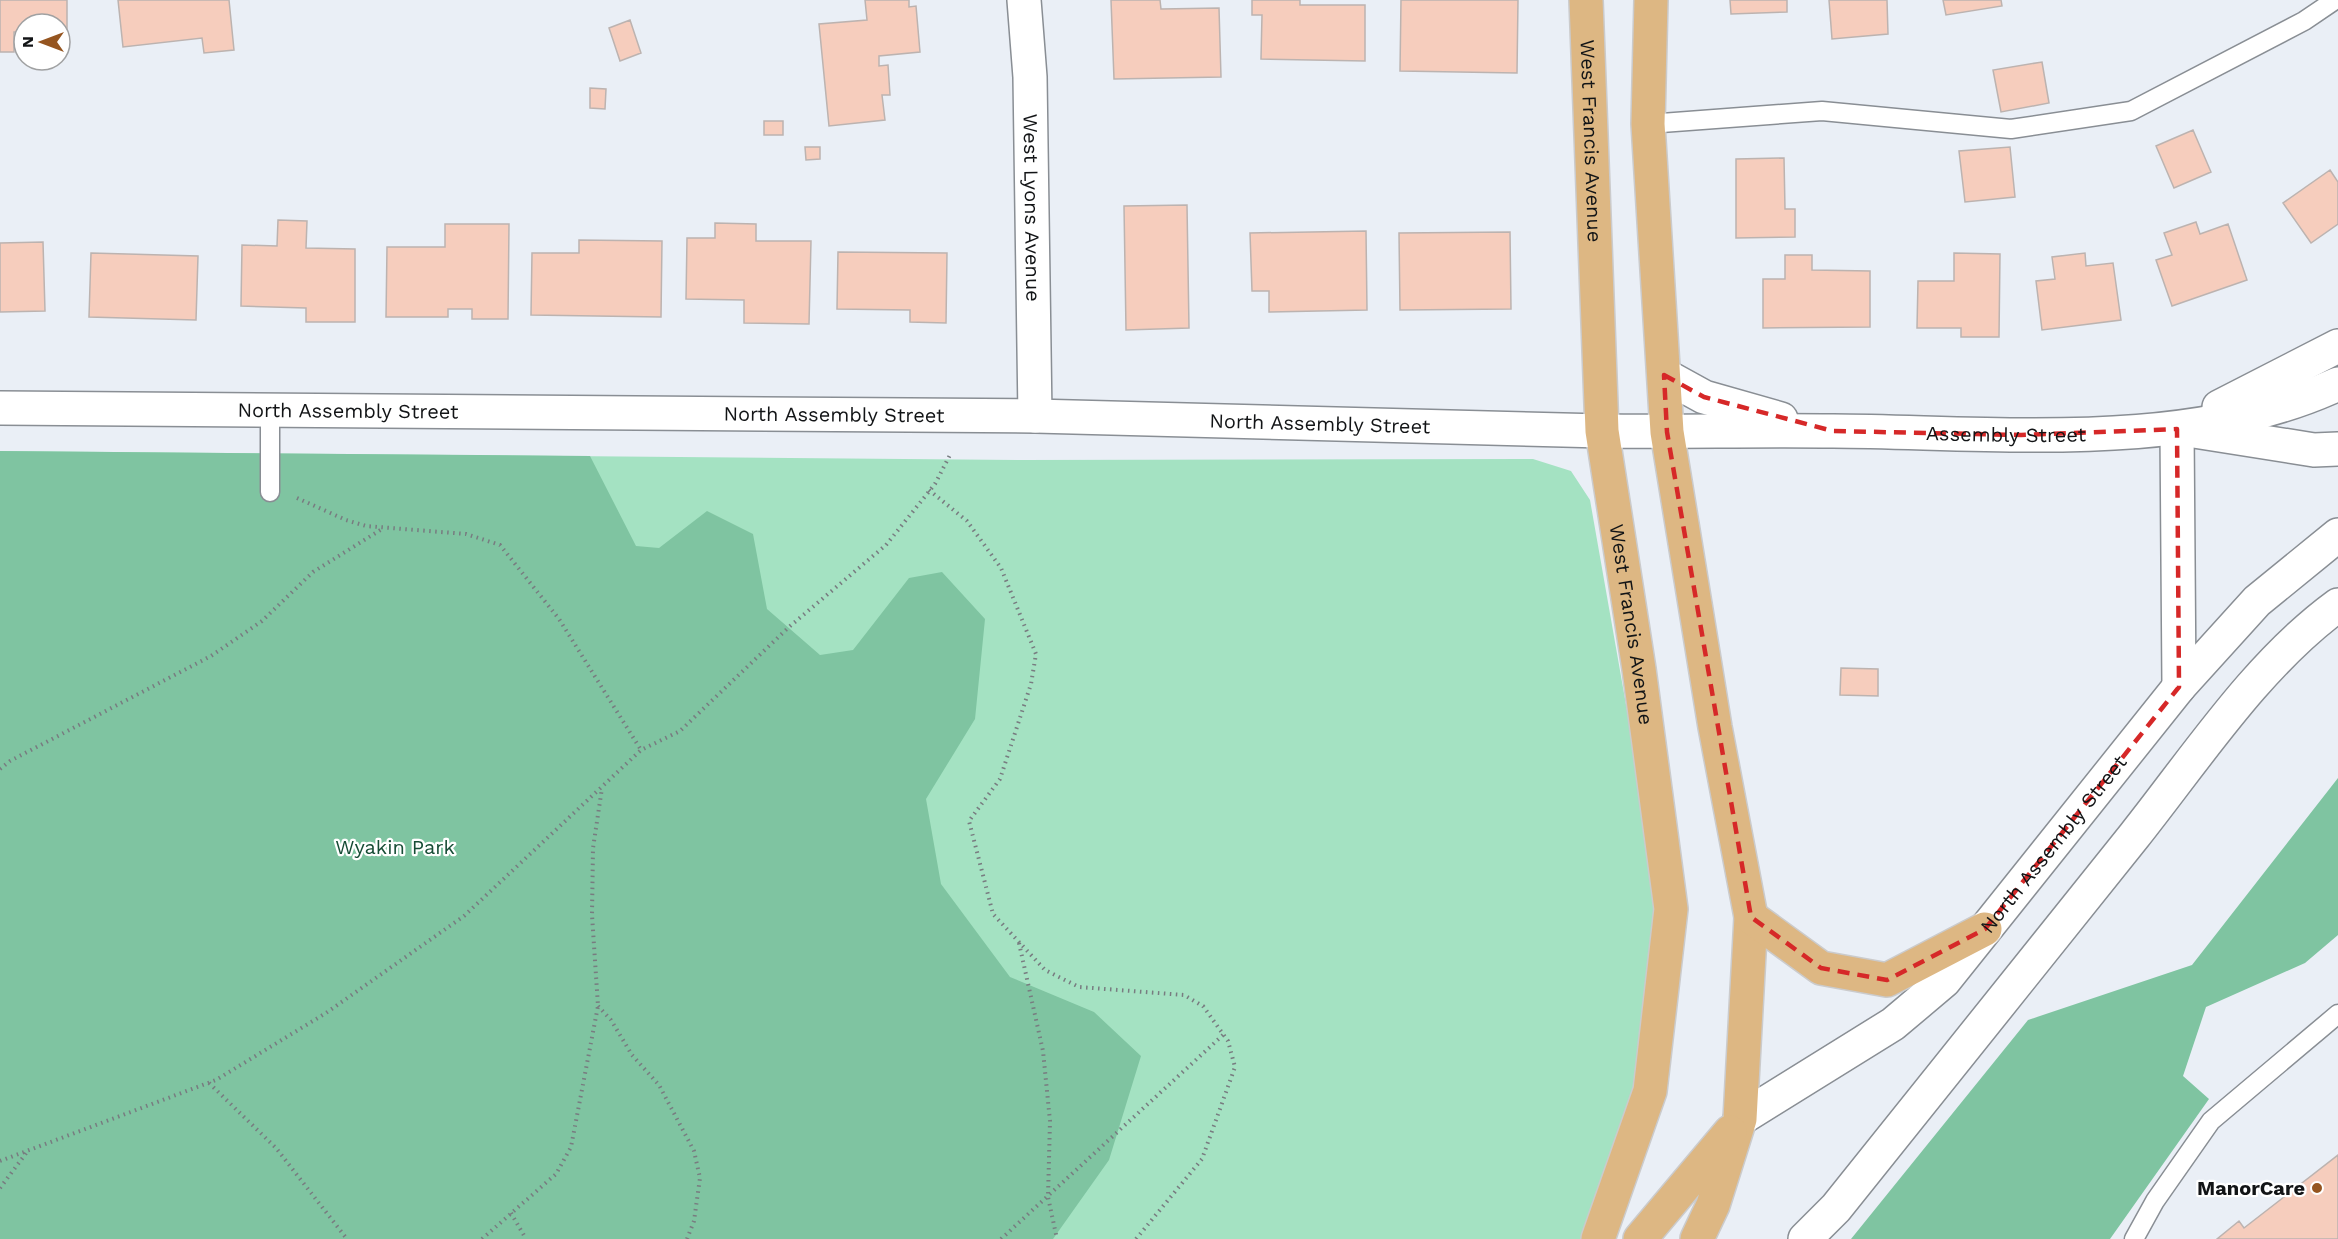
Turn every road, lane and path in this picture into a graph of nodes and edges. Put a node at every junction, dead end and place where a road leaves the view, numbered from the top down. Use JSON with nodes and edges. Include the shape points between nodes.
{"nodes":[{"id":1,"x":1024,"y":0,"type":"edge"},
{"id":2,"x":1586,"y":0,"type":"edge"},
{"id":3,"x":1651,"y":0,"type":"edge"},
{"id":4,"x":2335,"y":0,"type":"edge"},
{"id":5,"x":1648,"y":124,"type":"junction"},
{"id":6,"x":2338,"y":346,"type":"edge"},
{"id":7,"x":1664,"y":375,"type":"junction"},
{"id":8,"x":2338,"y":384,"type":"edge"},
{"id":9,"x":0,"y":408,"type":"edge"},
{"id":10,"x":270,"y":411,"type":"junction"},
{"id":11,"x":972,"y":415,"type":"junction"},
{"id":12,"x":1035,"y":416,"type":"junction"},
{"id":13,"x":2177,"y":429,"type":"junction"},
{"id":14,"x":1602,"y":431,"type":"junction"},
{"id":15,"x":1833,"y":431,"type":"junction"},
{"id":16,"x":1668,"y":432,"type":"junction"},
{"id":17,"x":2338,"y":449,"type":"edge"},
{"id":18,"x":929,"y":490,"type":"junction"},
{"id":19,"x":270,"y":492,"type":"joint"},
{"id":20,"x":383,"y":529,"type":"junction"},
{"id":21,"x":2338,"y":535,"type":"edge"},
{"id":22,"x":2338,"y":605,"type":"edge"},
{"id":23,"x":2179,"y":687,"type":"junction"},
{"id":24,"x":641,"y":750,"type":"junction"},
{"id":25,"x":0,"y":769,"type":"edge"},
{"id":26,"x":602,"y":788,"type":"junction"},
{"id":27,"x":1751,"y":917,"type":"junction"},
{"id":28,"x":1985,"y":929,"type":"junction"},
{"id":29,"x":1019,"y":942,"type":"junction"},
{"id":30,"x":598,"y":1006,"type":"junction"},
{"id":31,"x":2338,"y":1014,"type":"edge"},
{"id":32,"x":1223,"y":1035,"type":"junction"},
{"id":33,"x":208,"y":1083,"type":"junction"},
{"id":34,"x":1740,"y":1119,"type":"junction"},
{"id":35,"x":27,"y":1151,"type":"junction"},
{"id":36,"x":0,"y":1161,"type":"edge"},
{"id":37,"x":0,"y":1188,"type":"edge"},
{"id":38,"x":1048,"y":1197,"type":"junction"},
{"id":39,"x":511,"y":1213,"type":"junction"},
{"id":40,"x":347,"y":1239,"type":"edge"},
{"id":41,"x":482,"y":1239,"type":"edge"},
{"id":42,"x":526,"y":1239,"type":"edge"},
{"id":43,"x":687,"y":1239,"type":"edge"},
{"id":44,"x":1001,"y":1239,"type":"edge"},
{"id":45,"x":1056,"y":1239,"type":"edge"},
{"id":46,"x":1136,"y":1239,"type":"edge"},
{"id":47,"x":1598,"y":1239,"type":"edge"},
{"id":48,"x":1640,"y":1239,"type":"edge"},
{"id":49,"x":1697,"y":1239,"type":"edge"},
{"id":50,"x":1805,"y":1239,"type":"edge"},
{"id":51,"x":2134,"y":1239,"type":"edge"}],
"edges":[{"from":1,"to":12,"type":"main road","name":"West Lyons Avenue","via":[[1030,77]]},
{"from":2,"to":14,"type":"main road","name":"West Francis Avenue"},
{"from":3,"to":5,"type":"main road"},
{"from":4,"to":5,"type":"lane","via":[[2304,21],[2131,111],[2011,129],[1822,111]]},
{"from":5,"to":7,"type":"main road"},
{"from":6,"to":13,"type":"main road"},
{"from":7,"to":15,"type":"main road","name":"Assembly Street","via":[[1727,405]]},
{"from":7,"to":16,"type":"main road"},
{"from":8,"to":13,"type":"main road","via":[[2304,400]]},
{"from":9,"to":10,"type":"main road","name":"North Assembly Street"},
{"from":10,"to":11,"type":"main road","name":"North Assembly Street"},
{"from":10,"to":19,"type":"lane"},
{"from":11,"to":12,"type":"main road","name":"North Assembly Street"},
{"from":11,"to":18,"type":"path"},
{"from":12,"to":14,"type":"main road","name":"North Assembly Street"},
{"from":13,"to":15,"type":"main road","name":"Assembly Street","via":[[2021,435]]},
{"from":13,"to":17,"type":"main road","via":[[2314,450]]},
{"from":13,"to":23,"type":"main road"},
{"from":14,"to":16,"type":"main road","name":"North Assembly Street"},
{"from":14,"to":47,"type":"main road","name":"West Francis Avenue","via":[[1671,909],[1650,1091]]},
{"from":15,"to":16,"type":"main road","name":"Assembly Street"},
{"from":16,"to":27,"type":"main road","via":[[1715,727]]},
{"from":18,"to":24,"type":"path","via":[[886,545],[789,627],[680,731]]},
{"from":18,"to":29,"type":"path","via":[[967,521],[1001,568],[1036,654],[1000,779],[969,821],[993,914]]},
{"from":19,"to":20,"type":"path"},
{"from":20,"to":24,"type":"path","via":[[466,534],[500,545],[559,619]]},
{"from":20,"to":25,"type":"path","via":[[313,572],[261,621],[211,656]]},
{"from":21,"to":23,"type":"main road","name":"North Assembly Street","via":[[2257,601]]},
{"from":22,"to":50,"type":"main road","via":[[2244,695],[2005,999],[1836,1208]]},
{"from":23,"to":28,"type":"main road","name":"North Assembly Street"},
{"from":24,"to":26,"type":"path"},
{"from":26,"to":30,"type":"path","via":[[593,848],[592,915]]},
{"from":26,"to":33,"type":"path","via":[[464,916],[326,1013]]},
{"from":27,"to":28,"type":"main road","via":[[1821,968],[1887,980]]},
{"from":27,"to":34,"type":"main road"},
{"from":28,"to":34,"type":"main road","name":"North Assembly Street","via":[[1944,981],[1893,1024]]},
{"from":29,"to":32,"type":"path","via":[[1045,970],[1079,987],[1184,995],[1203,1006]]},
{"from":29,"to":38,"type":"path","via":[[1043,1051],[1050,1121]]},
{"from":30,"to":39,"type":"path","via":[[571,1147],[555,1174]]},
{"from":30,"to":43,"type":"path","via":[[632,1055],[659,1085],[694,1151],[700,1178],[694,1221]]},
{"from":31,"to":51,"type":"lane","via":[[2211,1120],[2155,1201]]},
{"from":32,"to":38,"type":"path"},
{"from":32,"to":46,"type":"path","via":[[1235,1067],[1202,1159]]},
{"from":33,"to":35,"type":"path"},
{"from":33,"to":40,"type":"path","via":[[276,1148]]},
{"from":34,"to":48,"type":"main road"},
{"from":34,"to":49,"type":"main road","via":[[1713,1205]]},
{"from":35,"to":36,"type":"path"},
{"from":35,"to":37,"type":"path"},
{"from":38,"to":44,"type":"path"},
{"from":38,"to":45,"type":"path"},
{"from":39,"to":41,"type":"path"},
{"from":39,"to":42,"type":"path"}]}
